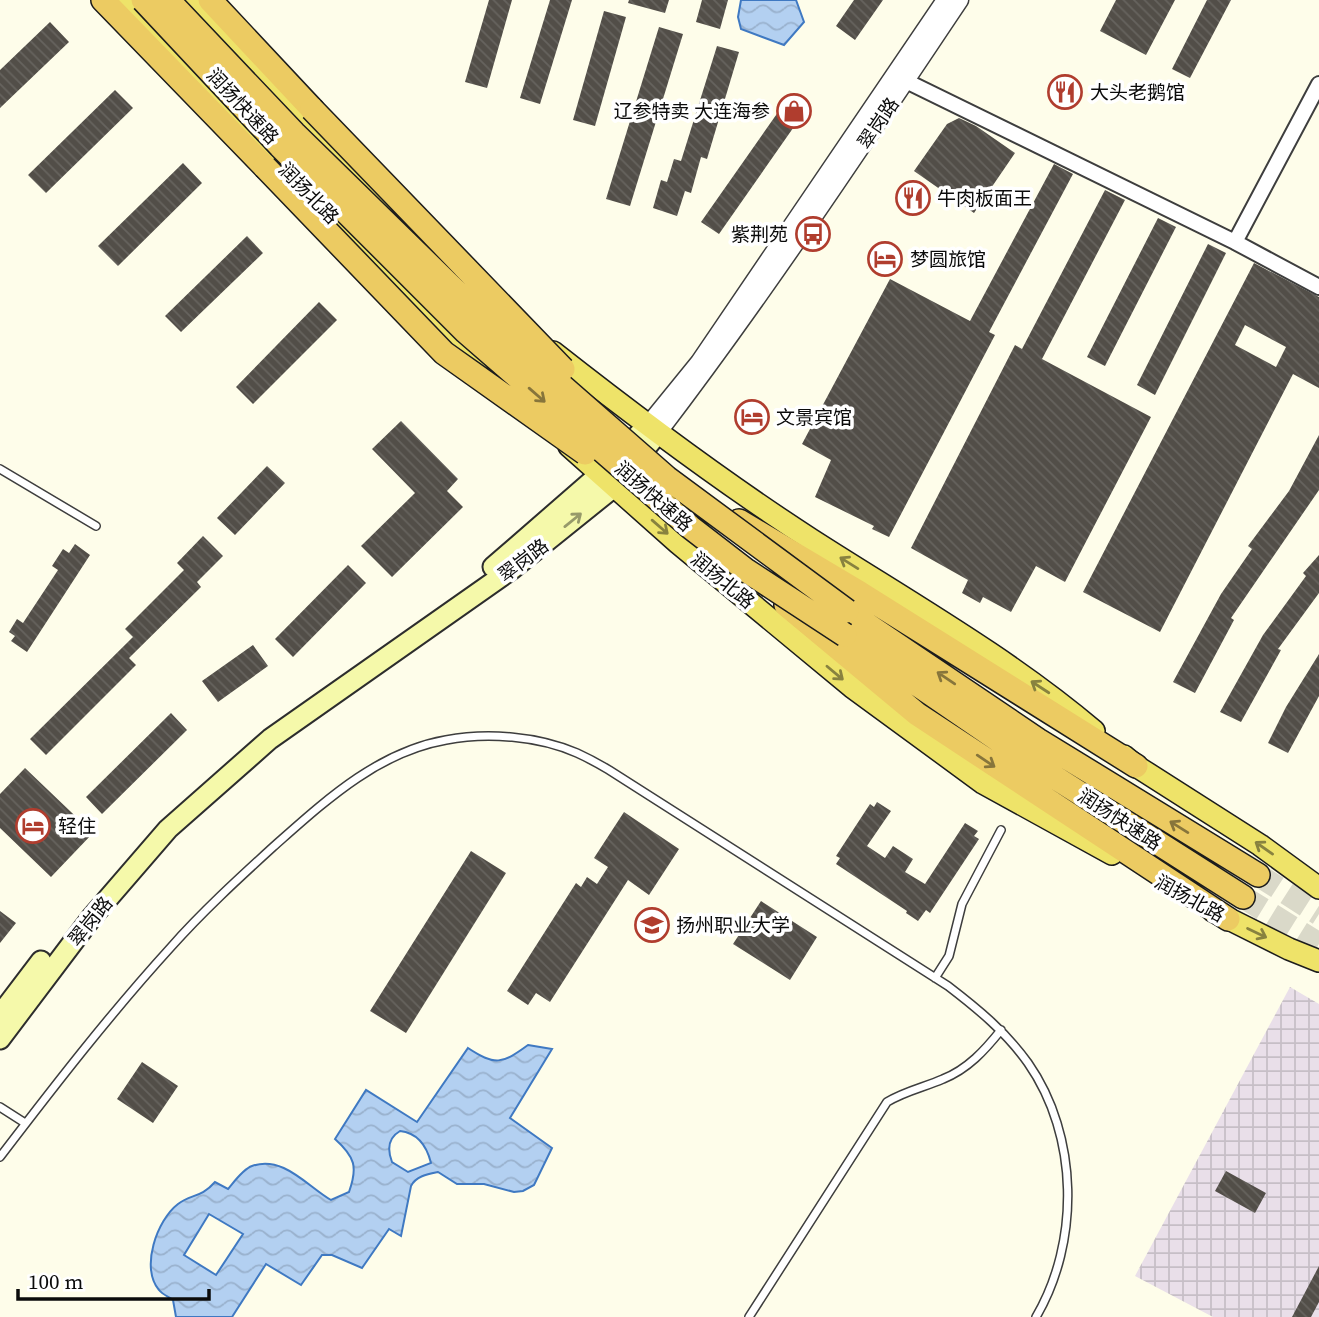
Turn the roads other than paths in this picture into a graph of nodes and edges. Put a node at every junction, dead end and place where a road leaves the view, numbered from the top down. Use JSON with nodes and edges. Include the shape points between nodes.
{"nodes":[{"id":1,"x":103,"y":0,"type":"edge"},
{"id":2,"x":121,"y":0,"type":"edge"},
{"id":3,"x":143,"y":0,"type":"edge"},
{"id":4,"x":168,"y":0,"type":"edge"},
{"id":5,"x":190,"y":0,"type":"edge"},
{"id":6,"x":210,"y":0,"type":"edge"},
{"id":7,"x":945,"y":0,"type":"edge"},
{"id":8,"x":960,"y":0,"type":"edge"},
{"id":9,"x":906,"y":81,"type":"junction"},
{"id":10,"x":1319,"y":84,"type":"edge"},
{"id":11,"x":1235,"y":242,"type":"junction"},
{"id":12,"x":1319,"y":287,"type":"edge"},
{"id":13,"x":653,"y":429,"type":"junction"},
{"id":14,"x":0,"y":469,"type":"edge"},
{"id":15,"x":667,"y":478,"type":"junction"},
{"id":16,"x":607,"y":481,"type":"junction"},
{"id":17,"x":96,"y":526,"type":"dead end"},
{"id":18,"x":690,"y":527,"type":"junction"},
{"id":19,"x":854,"y":602,"type":"junction"},
{"id":20,"x":839,"y":641,"type":"junction"},
{"id":21,"x":1136,"y":766,"type":"junction"},
{"id":22,"x":1001,"y":830,"type":"dead end"},
{"id":23,"x":1258,"y":875,"type":"tunnel mouth"},
{"id":24,"x":1319,"y":888,"type":"edge"},
{"id":25,"x":1242,"y":897,"type":"tunnel mouth"},
{"id":26,"x":1228,"y":919,"type":"junction"},
{"id":27,"x":1319,"y":961,"type":"edge"},
{"id":28,"x":935,"y":978,"type":"junction"},
{"id":29,"x":0,"y":1016,"type":"edge"},
{"id":30,"x":1001,"y":1030,"type":"junction"},
{"id":31,"x":0,"y":1039,"type":"edge"},
{"id":32,"x":0,"y":1107,"type":"edge"},
{"id":33,"x":25,"y":1124,"type":"junction"},
{"id":34,"x":0,"y":1157,"type":"edge"},
{"id":35,"x":749,"y":1317,"type":"edge"},
{"id":36,"x":1036,"y":1317,"type":"edge"}],
"edges":[{"from":1,"to":18,"type":"highway","bridge":true,"via":[[444,353]]},
{"from":2,"to":16,"type":"main road","name":"润扬北路","via":[[452,341]]},
{"from":3,"to":18,"type":"highway","name":"润扬快速路","one_way":true,"bridge":true,"via":[[280,146],[466,332]]},
{"from":4,"to":15,"type":"highway","name":"润扬快速路","bridge":true,"via":[[294,133],[475,310]]},
{"from":5,"to":13,"type":"main road","via":[[308,128],[489,302]]},
{"from":6,"to":15,"type":"highway","bridge":true},
{"from":7,"to":13,"type":"street","name":"翠岗路"},
{"from":8,"to":9,"type":"street","name":"翠岗路"},
{"from":9,"to":11,"type":"street"},
{"from":9,"to":13,"type":"street","name":"翠岗路","via":[[708,369]]},
{"from":10,"to":11,"type":"street"},
{"from":11,"to":12,"type":"street"},
{"from":13,"to":16,"type":"main road","name":"翠岗路"},
{"from":21,"to":13,"type":"main road","one_way":true,"via":[[1053,696],[809,538]]},
{"from":14,"to":17,"type":"lane"},
{"from":15,"to":19,"type":"highway","name":"润扬快速路","bridge":true},
{"from":16,"to":26,"type":"main road","name":"润扬北路","one_way":true,"via":[[852,687],[983,783]]},
{"from":16,"to":29,"type":"main road","name":"翠岗路","via":[[503,560],[263,728],[158,822],[82,909]]},
{"from":31,"to":16,"type":"main road","name":"翠岗路","one_way":true,"via":[[92,917],[168,829],[270,739],[512,569]]},
{"from":18,"to":20,"type":"highway","name":"润扬快速路","bridge":true},
{"from":19,"to":21,"type":"highway"},
{"from":23,"to":19,"type":"highway","name":"润扬快速路","one_way":true,"via":[[1038,740]]},
{"from":20,"to":25,"type":"highway","name":"润扬快速路"},
{"from":20,"to":26,"type":"highway","one_way":true,"via":[[917,714]]},
{"from":24,"to":21,"type":"main road","one_way":true},
{"from":22,"to":28,"type":"lane","via":[[962,904],[949,956]]},
{"from":26,"to":27,"type":"main road","name":"润扬北路","one_way":true},
{"from":28,"to":30,"type":"lane"},
{"from":28,"to":33,"type":"lane","via":[[575,752],[510,737],[445,740],[406,751],[366,771],[238,879],[172,946]]},
{"from":30,"to":35,"type":"lane","via":[[964,1068],[887,1102]]},
{"from":30,"to":36,"type":"lane","via":[[1029,1065],[1050,1103],[1067,1176],[1066,1227],[1059,1262]]},
{"from":32,"to":33,"type":"lane"},
{"from":33,"to":34,"type":"lane"}]}
